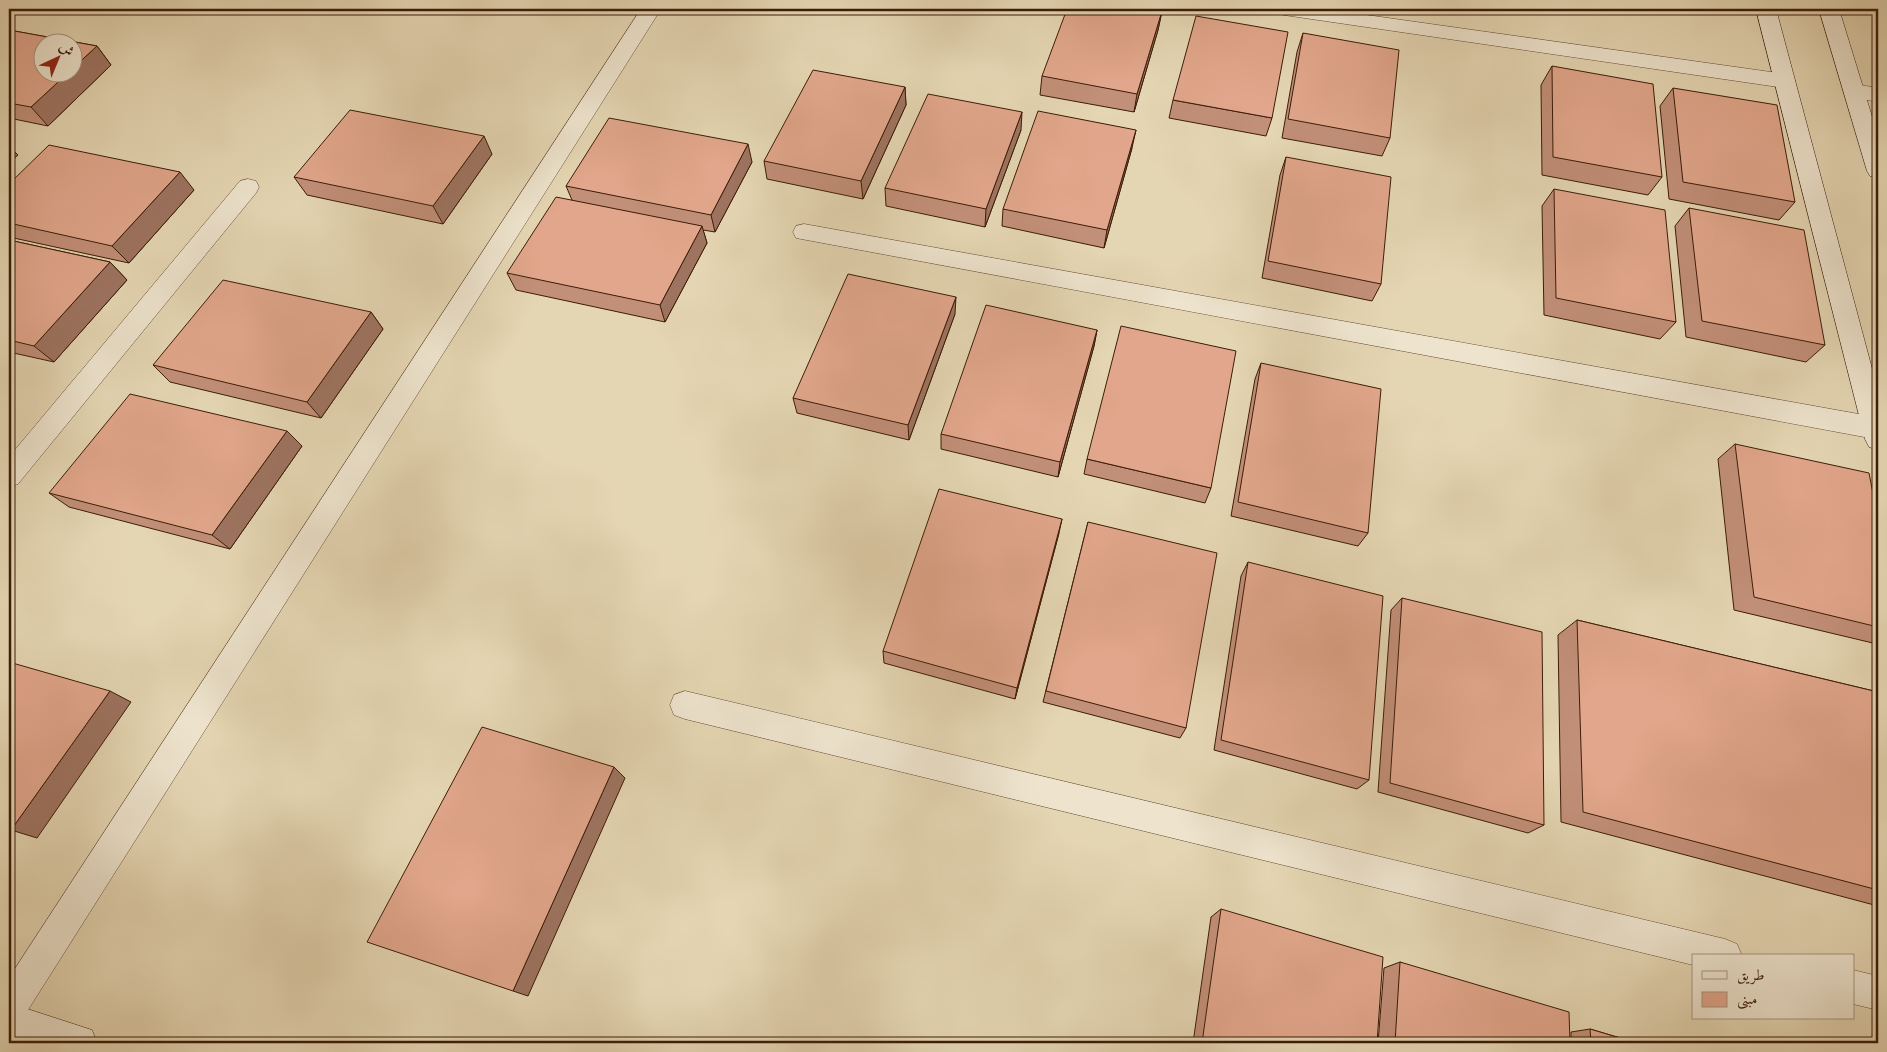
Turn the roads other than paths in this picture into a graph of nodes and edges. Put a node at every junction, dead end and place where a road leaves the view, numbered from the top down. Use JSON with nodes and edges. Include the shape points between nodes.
{"nodes":[{"id":1,"x":651,"y":9,"type":"edge"},
{"id":2,"x":1284,"y":9,"type":"edge"},
{"id":3,"x":1766,"y":9,"type":"edge"},
{"id":4,"x":1829,"y":9,"type":"edge"},
{"id":5,"x":1785,"y":81,"type":"junction"},
{"id":6,"x":1854,"y":91,"type":"junction"},
{"id":7,"x":1878,"y":95,"type":"edge"},
{"id":8,"x":1878,"y":171,"type":"edge"},
{"id":9,"x":248,"y":187,"type":"dead end"},
{"id":10,"x":804,"y":232,"type":"dead end"},
{"id":11,"x":1877,"y":433,"type":"edge"},
{"id":12,"x":9,"y":476,"type":"edge"},
{"id":13,"x":685,"y":705,"type":"dead end"},
{"id":14,"x":1717,"y":954,"type":"edge"},
{"id":15,"x":1854,"y":987,"type":"edge"},
{"id":16,"x":1878,"y":993,"type":"edge"},
{"id":17,"x":9,"y":1009,"type":"edge"},
{"id":18,"x":9,"y":1021,"type":"edge"},
{"id":19,"x":79,"y":1043,"type":"edge"}],
"edges":[{"from":1,"to":17,"type":"street"},
{"from":2,"to":5,"type":"street"},
{"from":3,"to":5,"type":"street"},
{"from":4,"to":6,"type":"street"},
{"from":5,"to":11,"type":"street"},
{"from":6,"to":7,"type":"street"},
{"from":6,"to":8,"type":"street"},
{"from":9,"to":12,"type":"street"},
{"from":10,"to":11,"type":"street"},
{"from":13,"to":14,"type":"street"},
{"from":15,"to":16,"type":"street"},
{"from":18,"to":19,"type":"street"}]}
